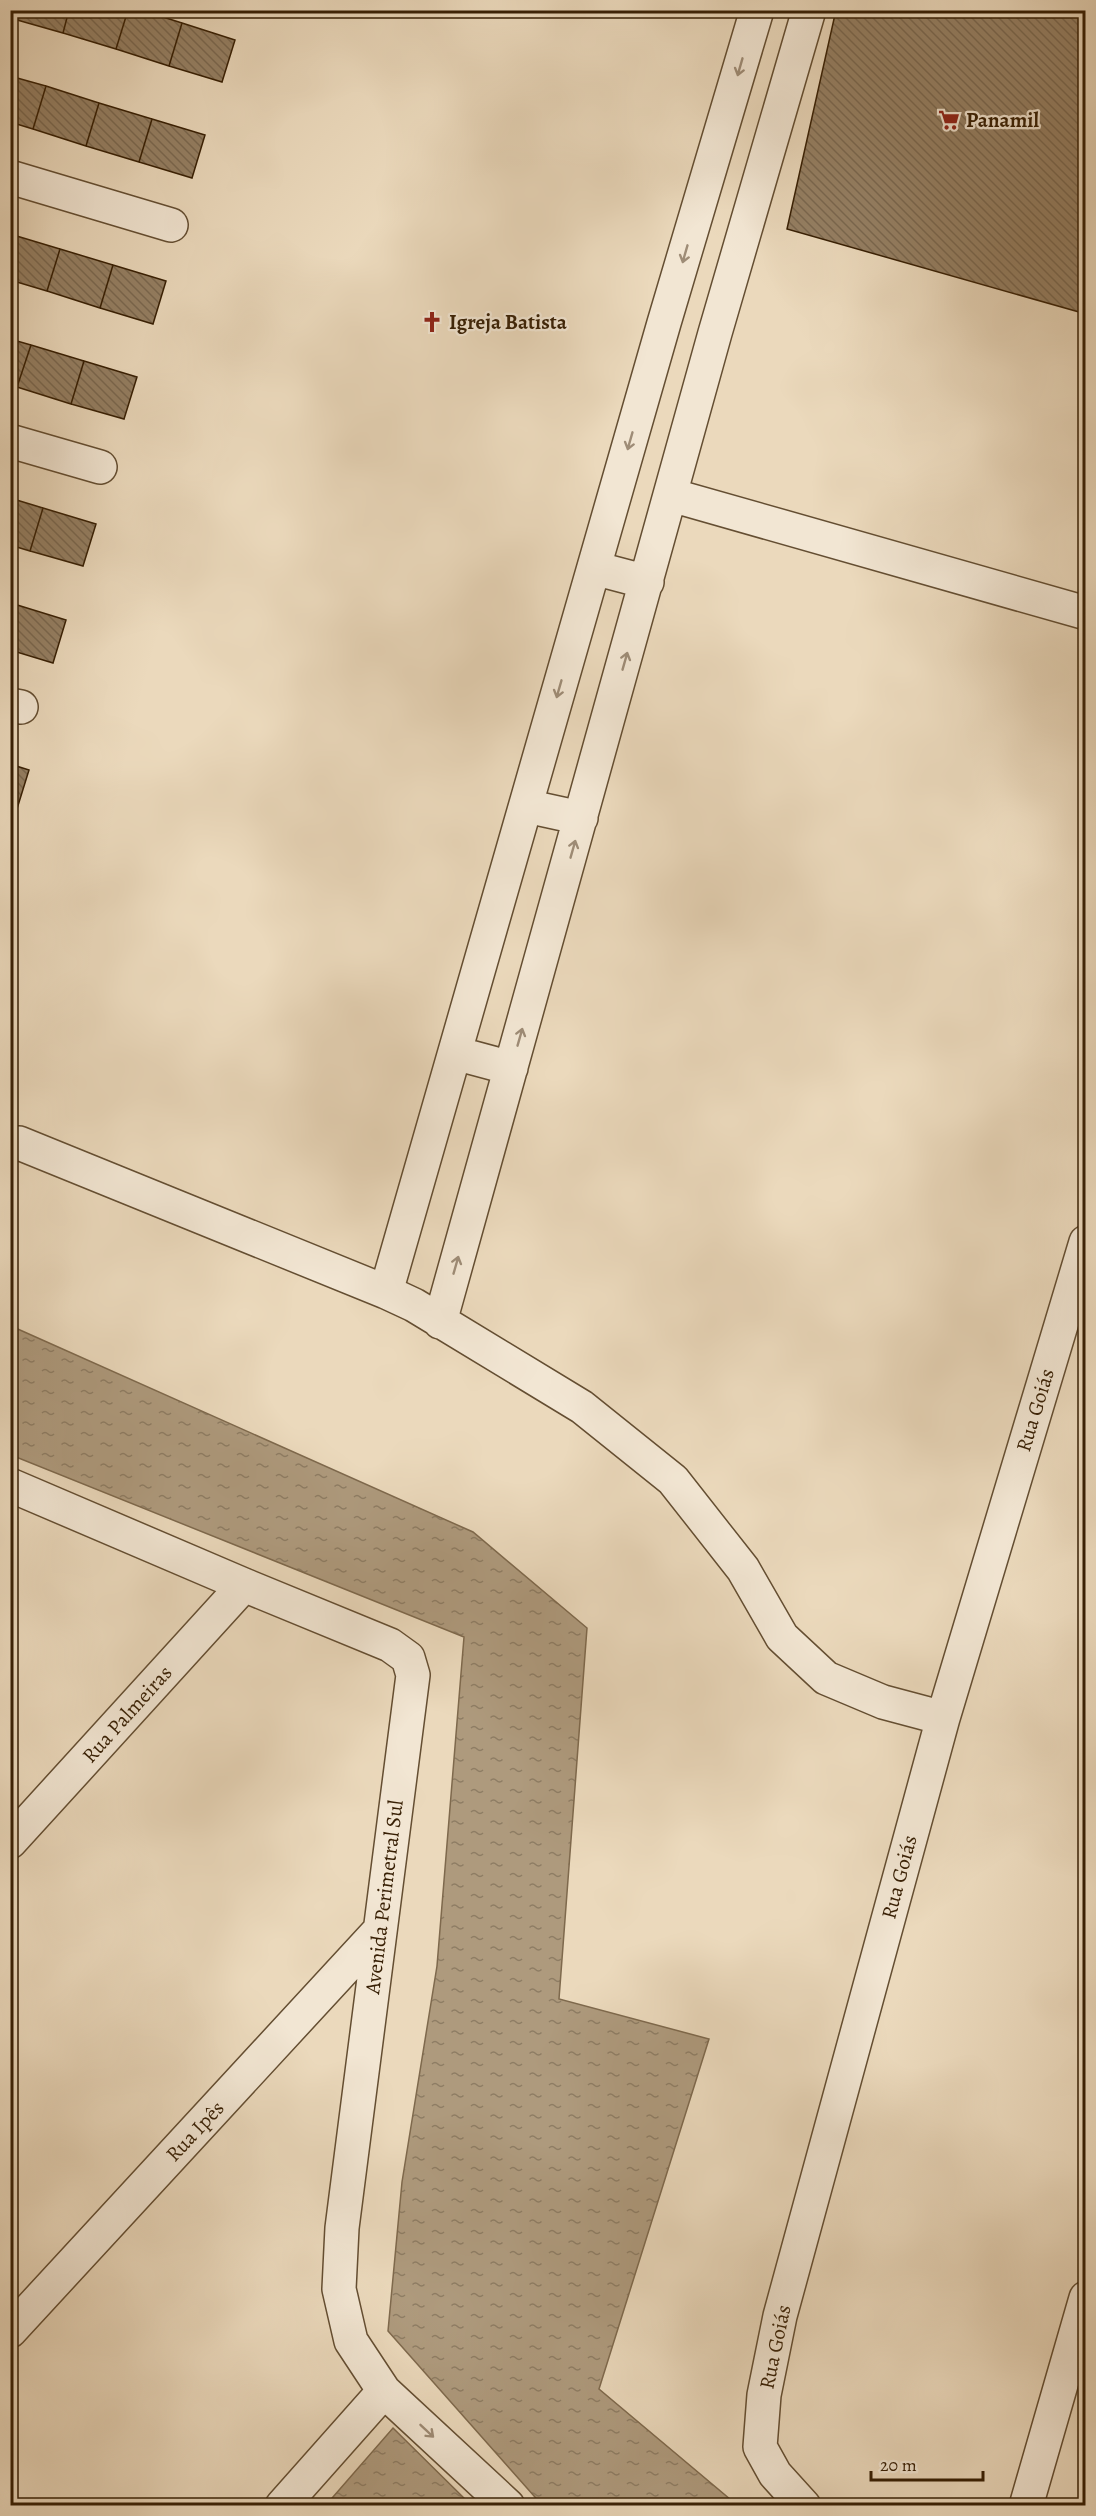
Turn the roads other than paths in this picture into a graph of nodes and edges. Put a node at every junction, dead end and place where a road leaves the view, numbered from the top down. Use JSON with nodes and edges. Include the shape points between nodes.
{"nodes":[{"id":1,"x":757,"y":10,"type":"edge"},
{"id":2,"x":809,"y":10,"type":"edge"},
{"id":3,"x":10,"y":177,"type":"edge"},
{"id":4,"x":171,"y":225,"type":"dead end"},
{"id":5,"x":664,"y":323,"type":"junction"},
{"id":6,"x":715,"y":333,"type":"junction"},
{"id":7,"x":10,"y":441,"type":"edge"},
{"id":8,"x":100,"y":467,"type":"dead end"},
{"id":9,"x":671,"y":495,"type":"junction"},
{"id":10,"x":594,"y":568,"type":"junction"},
{"id":11,"x":647,"y":582,"type":"junction"},
{"id":12,"x":1086,"y":613,"type":"edge"},
{"id":13,"x":525,"y":806,"type":"junction"},
{"id":14,"x":581,"y":818,"type":"junction"},
{"id":15,"x":454,"y":1053,"type":"junction"},
{"id":16,"x":511,"y":1068,"type":"junction"},
{"id":17,"x":10,"y":1143,"type":"edge"},
{"id":18,"x":1086,"y":1242,"type":"edge"},
{"id":19,"x":386,"y":1292,"type":"junction"},
{"id":20,"x":440,"y":1322,"type":"junction"},
{"id":21,"x":10,"y":1485,"type":"edge"},
{"id":22,"x":244,"y":1585,"type":"junction"},
{"id":23,"x":943,"y":1718,"type":"junction"},
{"id":24,"x":10,"y":1842,"type":"edge"},
{"id":25,"x":380,"y":1930,"type":"junction"},
{"id":26,"x":1086,"y":2298,"type":"edge"},
{"id":27,"x":10,"y":2331,"type":"edge"},
{"id":28,"x":384,"y":2391,"type":"junction"},
{"id":29,"x":282,"y":2505,"type":"edge"},
{"id":30,"x":508,"y":2505,"type":"edge"},
{"id":31,"x":804,"y":2505,"type":"edge"},
{"id":32,"x":1026,"y":2505,"type":"edge"}],
"edges":[{"from":1,"to":5,"type":"street","one_way":true},
{"from":2,"to":6,"type":"street"},
{"from":3,"to":4,"type":"street"},
{"from":5,"to":6,"type":"street"},
{"from":5,"to":10,"type":"street","one_way":true},
{"from":6,"to":9,"type":"street"},
{"from":7,"to":8,"type":"street"},
{"from":9,"to":11,"type":"street"},
{"from":9,"to":12,"type":"street"},
{"from":10,"to":11,"type":"street"},
{"from":10,"to":13,"type":"street","one_way":true},
{"from":14,"to":11,"type":"street","one_way":true},
{"from":13,"to":14,"type":"street"},
{"from":13,"to":15,"type":"street"},
{"from":16,"to":14,"type":"street","one_way":true},
{"from":15,"to":16,"type":"street"},
{"from":15,"to":19,"type":"street"},
{"from":20,"to":16,"type":"street","one_way":true},
{"from":17,"to":19,"type":"street","via":[[19,1143]]},
{"from":18,"to":23,"type":"street","name":"Rua Goiás"},
{"from":19,"to":20,"type":"street"},
{"from":20,"to":23,"type":"street","via":[[582,1407],[673,1480],[743,1569],[782,1637],[826,1678],[883,1702]]},
{"from":21,"to":22,"type":"street","name":"Avenida Perimetral Sul"},
{"from":22,"to":24,"type":"street","name":"Rua Palmeiras"},
{"from":22,"to":25,"type":"street","name":"Avenida Perimetral Sul","via":[[390,1645],[408,1658],[413,1675]]},
{"from":23,"to":31,"type":"street","name":"Rua Goiás","via":[[780,2316],[764,2395],[760,2447],[775,2474]]},
{"from":25,"to":27,"type":"street","name":"Rua Ipês"},
{"from":25,"to":28,"type":"street","name":"Avenida Perimetral Sul","via":[[342,2228],[339,2289],[351,2341]]},
{"from":26,"to":32,"type":"street"},
{"from":28,"to":29,"type":"street"},
{"from":28,"to":30,"type":"street","name":"Avenida Perimetral Sul","one_way":true}]}
